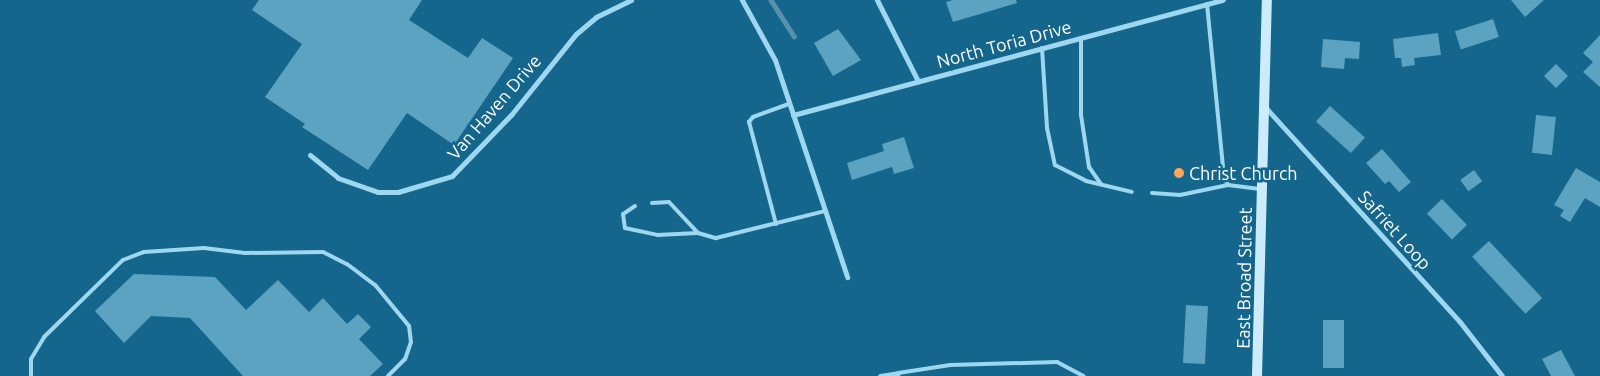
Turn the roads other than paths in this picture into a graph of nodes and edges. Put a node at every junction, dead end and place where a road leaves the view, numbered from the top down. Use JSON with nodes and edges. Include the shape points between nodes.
{"nodes":[{"id":1,"x":631,"y":0,"type":"edge"},
{"id":2,"x":742,"y":0,"type":"edge"},
{"id":3,"x":877,"y":0,"type":"edge"},
{"id":4,"x":1223,"y":0,"type":"edge"},
{"id":5,"x":1267,"y":0,"type":"edge"},
{"id":6,"x":1206,"y":4,"type":"junction"},
{"id":7,"x":1082,"y":38,"type":"junction"},
{"id":8,"x":1042,"y":48,"type":"junction"},
{"id":9,"x":918,"y":81,"type":"junction"},
{"id":10,"x":789,"y":104,"type":"junction"},
{"id":11,"x":1264,"y":106,"type":"junction"},
{"id":12,"x":793,"y":115,"type":"junction"},
{"id":13,"x":310,"y":155,"type":"dead end"},
{"id":14,"x":1101,"y":184,"type":"junction"},
{"id":15,"x":1228,"y":185,"type":"junction"},
{"id":16,"x":1262,"y":189,"type":"junction"},
{"id":17,"x":1132,"y":192,"type":"dead end"},
{"id":18,"x":1152,"y":193,"type":"dead end"},
{"id":19,"x":652,"y":203,"type":"dead end"},
{"id":20,"x":635,"y":206,"type":"dead end"},
{"id":21,"x":825,"y":211,"type":"junction"},
{"id":22,"x":776,"y":224,"type":"junction"},
{"id":23,"x":698,"y":233,"type":"junction"},
{"id":24,"x":847,"y":277,"type":"dead end"},
{"id":25,"x":898,"y":373,"type":"joint"},
{"id":26,"x":31,"y":376,"type":"edge"},
{"id":27,"x":388,"y":376,"type":"edge"},
{"id":28,"x":880,"y":376,"type":"edge"},
{"id":29,"x":1083,"y":376,"type":"edge"},
{"id":30,"x":1258,"y":376,"type":"edge"},
{"id":31,"x":1502,"y":376,"type":"edge"}],
"edges":[{"from":1,"to":13,"type":"street","name":"Van Haven Drive","via":[[596,17],[576,34],[511,115],[452,176],[398,192],[378,192],[338,178]]},
{"from":2,"to":10,"type":"street","via":[[775,60]]},
{"from":3,"to":9,"type":"street"},
{"from":4,"to":6,"type":"street","name":"North Toria Drive"},
{"from":5,"to":11,"type":"main road","name":"East Broad Street"},
{"from":6,"to":7,"type":"street","name":"North Toria Drive"},
{"from":6,"to":15,"type":"lane","via":[[1211,22],[1222,169]]},
{"from":7,"to":8,"type":"street","name":"North Toria Drive"},
{"from":7,"to":14,"type":"lane","via":[[1081,114],[1089,167]]},
{"from":8,"to":9,"type":"street","name":"North Toria Drive"},
{"from":8,"to":14,"type":"lane","via":[[1048,128],[1056,166]]},
{"from":9,"to":12,"type":"street","name":"North Toria Drive"},
{"from":10,"to":12,"type":"street"},
{"from":10,"to":22,"type":"lane","via":[[753,117],[749,122]]},
{"from":11,"to":16,"type":"main road","name":"East Broad Street"},
{"from":11,"to":31,"type":"street","name":"Safriet Loop","via":[[1460,322]]},
{"from":12,"to":21,"type":"street"},
{"from":14,"to":17,"type":"lane"},
{"from":15,"to":16,"type":"lane"},
{"from":15,"to":18,"type":"lane","via":[[1180,195]]},
{"from":16,"to":30,"type":"main road","name":"East Broad Street"},
{"from":19,"to":23,"type":"lane","via":[[669,202]]},
{"from":20,"to":23,"type":"lane","via":[[623,214],[625,228],[657,235]]},
{"from":21,"to":22,"type":"lane"},
{"from":21,"to":24,"type":"street"},
{"from":22,"to":23,"type":"lane","via":[[716,238]]},
{"from":25,"to":28,"type":"street"},
{"from":25,"to":29,"type":"lane","via":[[950,365],[1057,362]]},
{"from":26,"to":27,"type":"lane","via":[[31,359],[44,337],[123,260],[144,252],[204,248],[245,253],[322,252],[348,264],[376,286],[408,326],[411,342],[405,359]]}]}
